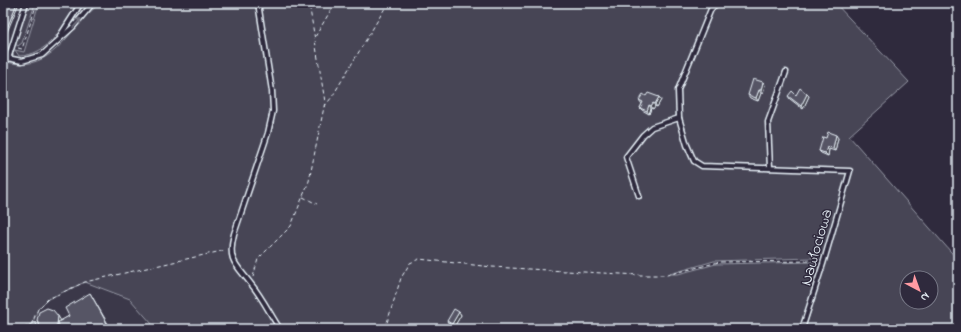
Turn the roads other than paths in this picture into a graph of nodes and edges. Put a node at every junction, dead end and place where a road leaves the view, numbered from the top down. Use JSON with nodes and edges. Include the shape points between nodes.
{"nodes":[{"id":1,"x":26,"y":3,"type":"edge"},
{"id":2,"x":81,"y":3,"type":"edge"},
{"id":3,"x":93,"y":3,"type":"edge"},
{"id":4,"x":258,"y":3,"type":"edge"},
{"id":5,"x":717,"y":3,"type":"edge"},
{"id":6,"x":58,"y":40,"type":"junction"},
{"id":7,"x":3,"y":57,"type":"edge"},
{"id":8,"x":8,"y":59,"type":"junction"},
{"id":9,"x":786,"y":72,"type":"dead end"},
{"id":10,"x":679,"y":118,"type":"junction"},
{"id":11,"x":770,"y":168,"type":"junction"},
{"id":12,"x":639,"y":196,"type":"dead end"},
{"id":13,"x":280,"y":329,"type":"edge"},
{"id":14,"x":802,"y":329,"type":"edge"}],
"edges":[{"from":1,"to":8,"type":"lane"},
{"from":2,"to":6,"type":"lane"},
{"from":6,"to":3,"type":"lane","one_way":true},
{"from":4,"to":13,"type":"lane","via":[[273,111],[230,249],[240,272],[251,283]]},
{"from":5,"to":10,"type":"lane","via":[[711,9],[678,90]]},
{"from":6,"to":8,"type":"lane","via":[[37,58],[22,61]]},
{"from":7,"to":8,"type":"lane"},
{"from":9,"to":11,"type":"lane","via":[[768,122]]},
{"from":10,"to":11,"type":"lane","via":[[694,161],[702,166]]},
{"from":10,"to":12,"type":"lane","via":[[652,127],[626,158]]},
{"from":11,"to":14,"type":"lane","name":"Nawłociowa","via":[[850,171]]}]}
